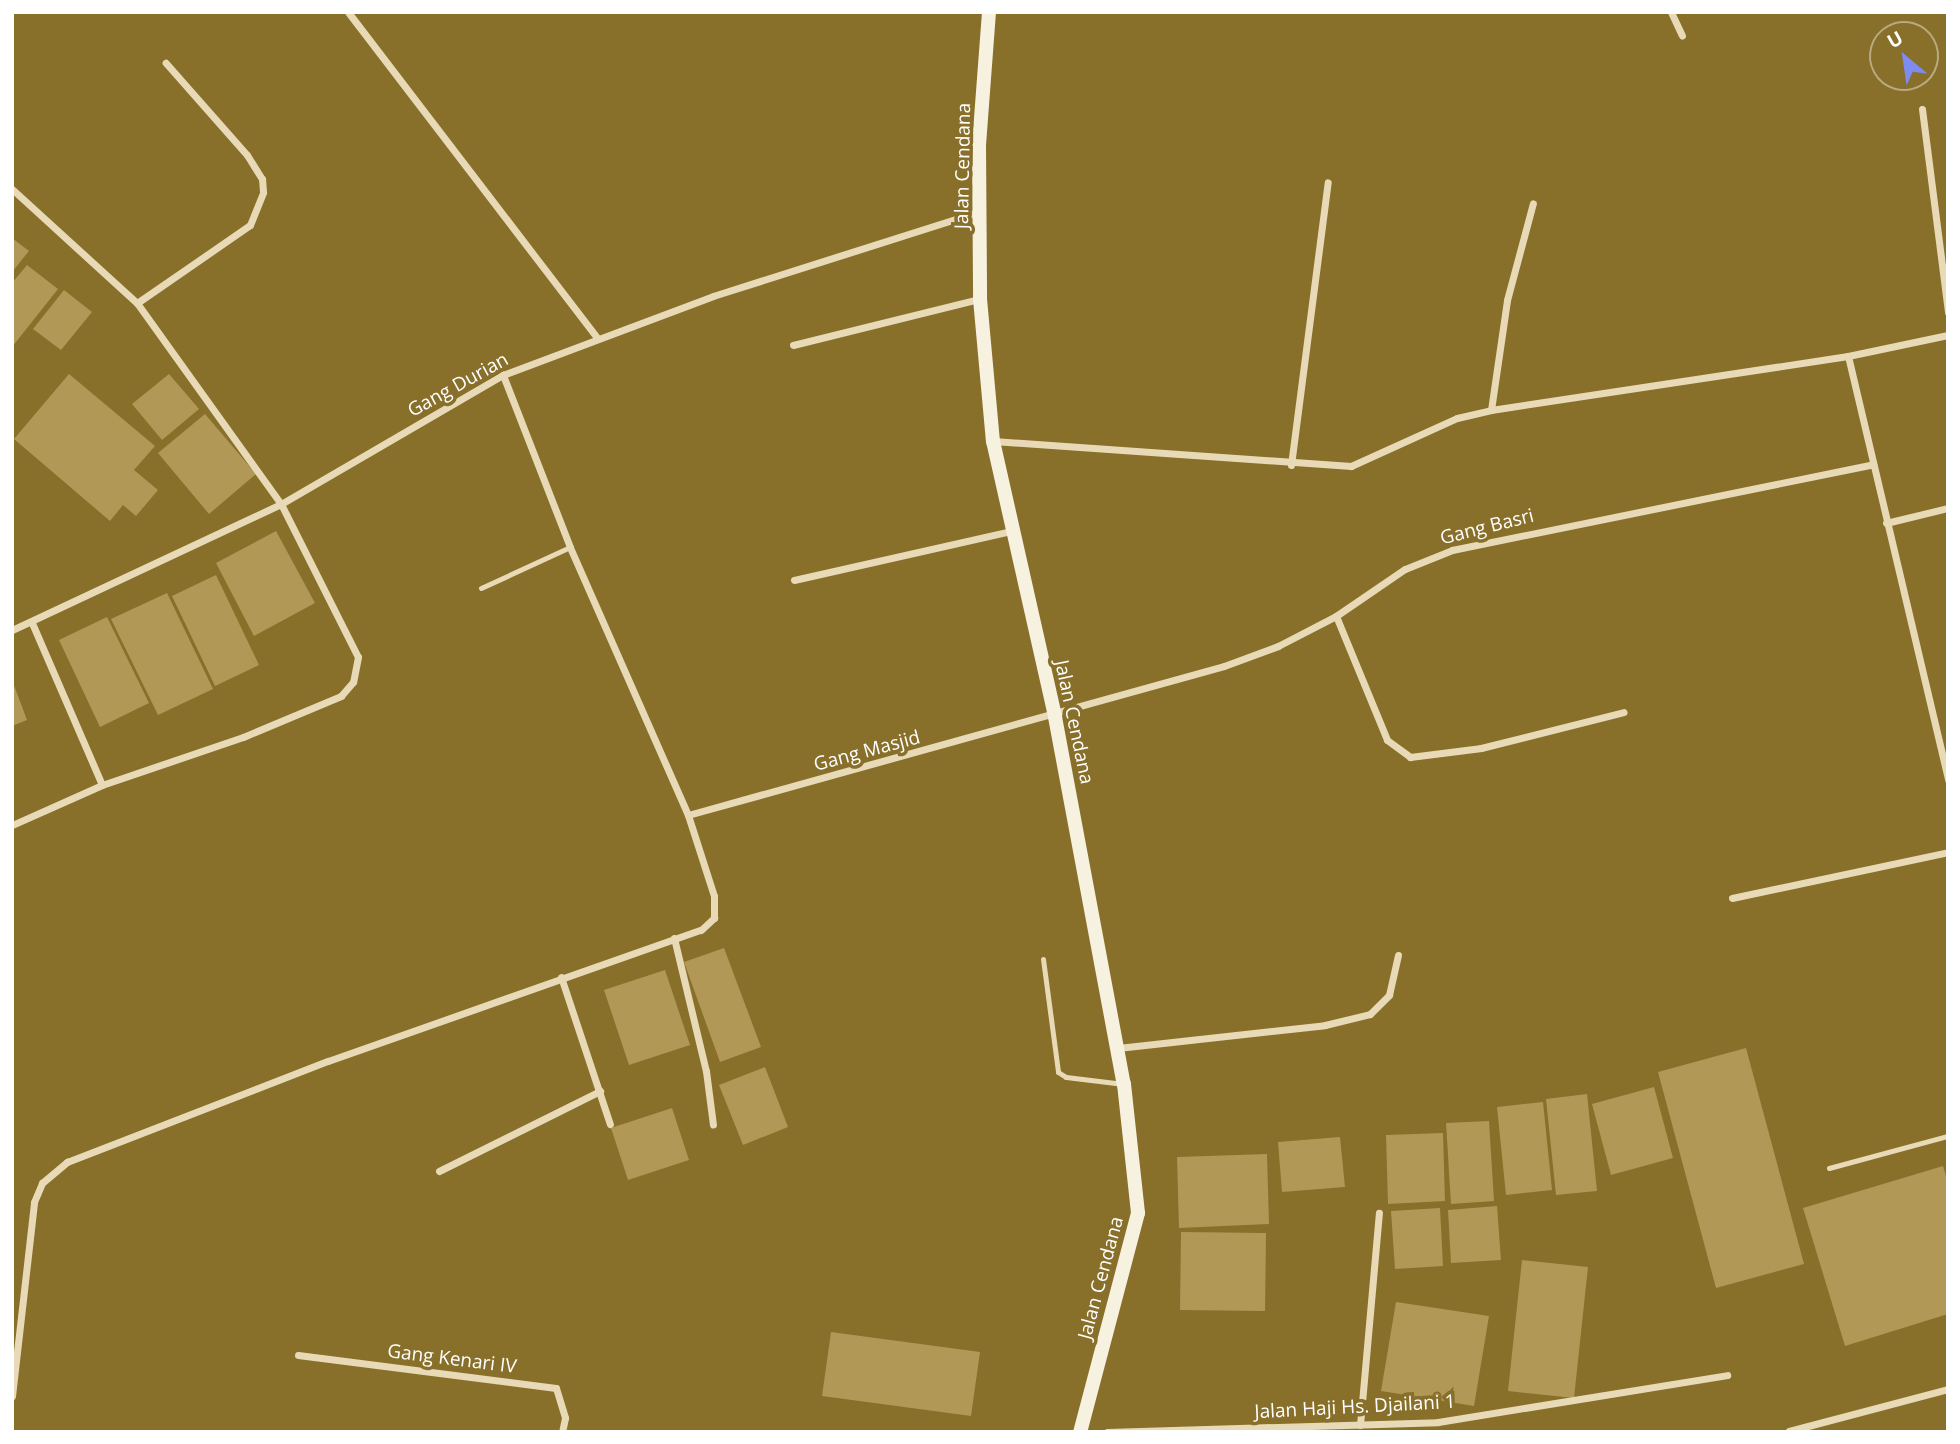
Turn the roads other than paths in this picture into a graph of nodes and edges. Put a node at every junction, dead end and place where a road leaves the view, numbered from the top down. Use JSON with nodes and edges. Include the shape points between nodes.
{"nodes":[{"id":1,"x":348,"y":12,"type":"edge"},
{"id":2,"x":989,"y":12,"type":"edge"},
{"id":3,"x":1671,"y":12,"type":"edge"},
{"id":4,"x":1682,"y":36,"type":"dead end"},
{"id":5,"x":166,"y":63,"type":"dead end"},
{"id":6,"x":1922,"y":109,"type":"dead end"},
{"id":7,"x":1328,"y":182,"type":"dead end"},
{"id":8,"x":12,"y":189,"type":"edge"},
{"id":9,"x":1533,"y":203,"type":"dead end"},
{"id":10,"x":982,"y":211,"type":"junction"},
{"id":11,"x":980,"y":299,"type":"junction"},
{"id":12,"x":137,"y":303,"type":"junction"},
{"id":13,"x":1948,"y":312,"type":"edge"},
{"id":14,"x":1948,"y":335,"type":"edge"},
{"id":15,"x":597,"y":338,"type":"junction"},
{"id":16,"x":793,"y":345,"type":"dead end"},
{"id":17,"x":1847,"y":356,"type":"junction"},
{"id":18,"x":503,"y":375,"type":"junction"},
{"id":19,"x":1491,"y":410,"type":"junction"},
{"id":20,"x":993,"y":440,"type":"junction"},
{"id":21,"x":1872,"y":464,"type":"junction"},
{"id":22,"x":1291,"y":465,"type":"junction"},
{"id":23,"x":281,"y":504,"type":"junction"},
{"id":24,"x":1948,"y":508,"type":"edge"},
{"id":25,"x":1886,"y":523,"type":"junction"},
{"id":26,"x":1011,"y":531,"type":"junction"},
{"id":27,"x":570,"y":547,"type":"junction"},
{"id":28,"x":794,"y":580,"type":"dead end"},
{"id":29,"x":481,"y":588,"type":"dead end"},
{"id":30,"x":1336,"y":616,"type":"junction"},
{"id":31,"x":33,"y":623,"type":"junction"},
{"id":32,"x":12,"y":630,"type":"edge"},
{"id":33,"x":1624,"y":712,"type":"dead end"},
{"id":34,"x":1055,"y":717,"type":"junction"},
{"id":35,"x":1948,"y":780,"type":"edge"},
{"id":36,"x":102,"y":785,"type":"junction"},
{"id":37,"x":688,"y":815,"type":"junction"},
{"id":38,"x":12,"y":824,"type":"edge"},
{"id":39,"x":1948,"y":852,"type":"edge"},
{"id":40,"x":1732,"y":898,"type":"dead end"},
{"id":41,"x":674,"y":938,"type":"junction"},
{"id":42,"x":1398,"y":955,"type":"dead end"},
{"id":43,"x":1043,"y":959,"type":"dead end"},
{"id":44,"x":561,"y":977,"type":"junction"},
{"id":45,"x":1118,"y":1048,"type":"junction"},
{"id":46,"x":1124,"y":1084,"type":"junction"},
{"id":47,"x":600,"y":1091,"type":"junction"},
{"id":48,"x":610,"y":1124,"type":"dead end"},
{"id":49,"x":713,"y":1125,"type":"dead end"},
{"id":50,"x":1948,"y":1136,"type":"edge"},
{"id":51,"x":1829,"y":1168,"type":"dead end"},
{"id":52,"x":439,"y":1171,"type":"dead end"},
{"id":53,"x":1379,"y":1213,"type":"dead end"},
{"id":54,"x":298,"y":1355,"type":"dead end"},
{"id":55,"x":1727,"y":1375,"type":"dead end"},
{"id":56,"x":1948,"y":1389,"type":"edge"},
{"id":57,"x":12,"y":1396,"type":"edge"},
{"id":58,"x":1438,"y":1422,"type":"junction"},
{"id":59,"x":1360,"y":1425,"type":"junction"},
{"id":60,"x":1789,"y":1431,"type":"edge"},
{"id":61,"x":562,"y":1432,"type":"edge"},
{"id":62,"x":1080,"y":1432,"type":"edge"},
{"id":63,"x":1107,"y":1432,"type":"edge"},
{"id":64,"x":1442,"y":1432,"type":"edge"}],
"edges":[{"from":1,"to":15,"type":"street"},
{"from":2,"to":10,"type":"street","name":"Jalan Cendana","via":[[979,144]]},
{"from":3,"to":4,"type":"street"},
{"from":5,"to":12,"type":"street","via":[[247,155],[262,178],[263,192],[250,225]]},
{"from":6,"to":13,"type":"street"},
{"from":7,"to":22,"type":"street"},
{"from":8,"to":12,"type":"street"},
{"from":9,"to":19,"type":"street","via":[[1507,300]]},
{"from":10,"to":11,"type":"street","name":"Jalan Cendana"},
{"from":10,"to":15,"type":"street","name":"Gang Durian"},
{"from":11,"to":16,"type":"street"},
{"from":11,"to":20,"type":"street","name":"Jalan Cendana"},
{"from":12,"to":23,"type":"street"},
{"from":14,"to":17,"type":"street"},
{"from":15,"to":18,"type":"street","name":"Gang Durian"},
{"from":17,"to":19,"type":"street"},
{"from":17,"to":21,"type":"street"},
{"from":18,"to":23,"type":"street","name":"Gang Durian"},
{"from":18,"to":27,"type":"street"},
{"from":19,"to":22,"type":"street","via":[[1457,418],[1351,466]]},
{"from":20,"to":22,"type":"street","via":[[1226,454]]},
{"from":20,"to":26,"type":"street","name":"Jalan Cendana"},
{"from":21,"to":25,"type":"street"},
{"from":21,"to":30,"type":"street","name":"Gang Basri","via":[[1452,550],[1405,569]]},
{"from":23,"to":31,"type":"street","name":"Gang Durian"},
{"from":23,"to":36,"type":"street","via":[[354,645],[358,665],[349,689],[243,737]]},
{"from":24,"to":25,"type":"street"},
{"from":25,"to":35,"type":"street"},
{"from":26,"to":28,"type":"street"},
{"from":26,"to":34,"type":"street","name":"Jalan Cendana"},
{"from":27,"to":29,"type":"lane"},
{"from":27,"to":37,"type":"street"},
{"from":30,"to":33,"type":"street","via":[[1387,740],[1410,757],[1481,748]]},
{"from":30,"to":34,"type":"street","name":"Gang Basri","via":[[1278,646],[1224,666]]},
{"from":31,"to":32,"type":"street","name":"Gang Durian"},
{"from":31,"to":36,"type":"street"},
{"from":34,"to":37,"type":"street","name":"Gang Masjid"},
{"from":34,"to":45,"type":"street","name":"Jalan Cendana"},
{"from":36,"to":38,"type":"street"},
{"from":37,"to":41,"type":"street","via":[[716,911],[701,930]]},
{"from":39,"to":40,"type":"street"},
{"from":41,"to":44,"type":"street"},
{"from":41,"to":49,"type":"street","via":[[706,1071]]},
{"from":42,"to":45,"type":"street","via":[[1389,995],[1370,1014],[1325,1024]]},
{"from":43,"to":46,"type":"lane","via":[[1058,1072]]},
{"from":44,"to":47,"type":"street"},
{"from":44,"to":57,"type":"street","via":[[92,1151],[54,1172],[42,1183],[34,1202]]},
{"from":45,"to":46,"type":"street","name":"Jalan Cendana"},
{"from":46,"to":62,"type":"street","name":"Jalan Cendana","via":[[1138,1213]]},
{"from":47,"to":48,"type":"street"},
{"from":47,"to":52,"type":"street"},
{"from":50,"to":51,"type":"lane"},
{"from":53,"to":59,"type":"street"},
{"from":54,"to":61,"type":"street","name":"Gang Kenari IV","via":[[556,1388],[565,1418]]},
{"from":55,"to":58,"type":"street","name":"Jalan Haji Hs. Djailani 1"},
{"from":56,"to":60,"type":"street"},
{"from":58,"to":59,"type":"street","name":"Jalan Haji Hs. Djailani 1"},
{"from":58,"to":64,"type":"street"},
{"from":59,"to":63,"type":"street","name":"Jalan Haji Hs. Djailani 1"}]}
